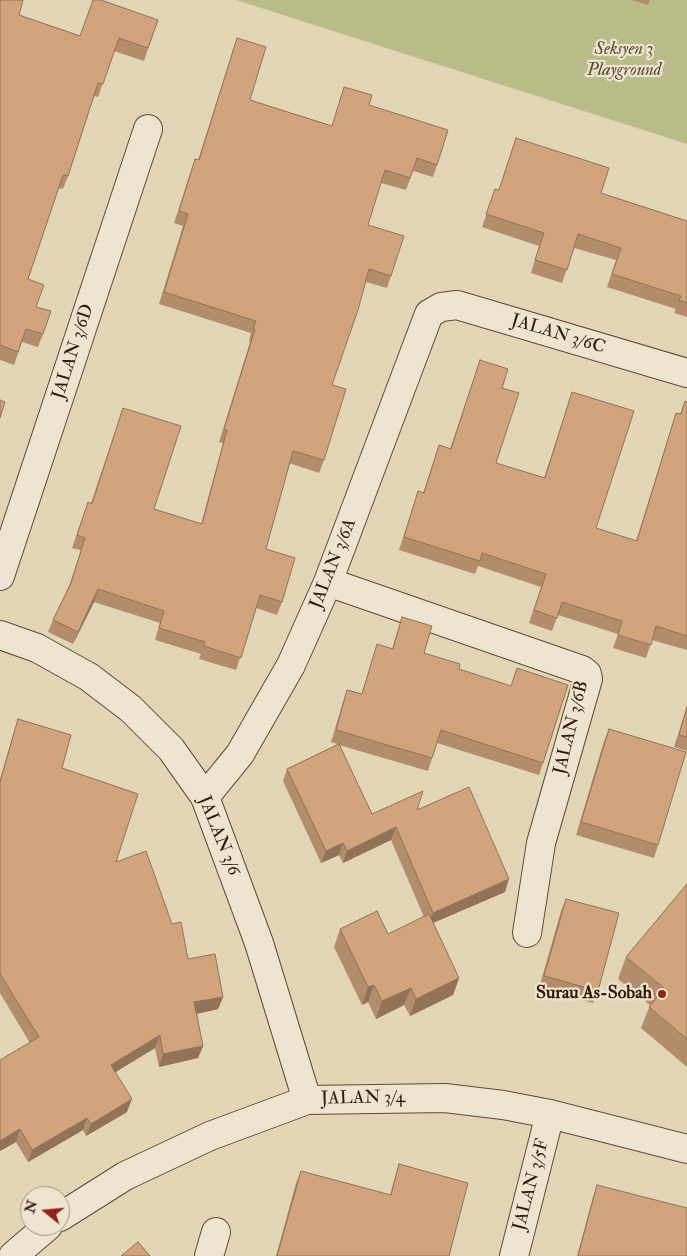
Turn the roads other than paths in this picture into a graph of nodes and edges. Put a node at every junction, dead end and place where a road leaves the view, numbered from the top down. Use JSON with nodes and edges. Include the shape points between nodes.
{"nodes":[{"id":1,"x":148,"y":129,"type":"dead end"},
{"id":2,"x":428,"y":314,"type":"joint"},
{"id":3,"x":687,"y":373,"type":"edge"},
{"id":4,"x":0,"y":576,"type":"edge"},
{"id":5,"x":328,"y":582,"type":"junction"},
{"id":6,"x":0,"y":634,"type":"edge"},
{"id":7,"x":205,"y":797,"type":"junction"},
{"id":8,"x":527,"y":933,"type":"dead end"},
{"id":9,"x":307,"y":1100,"type":"junction"},
{"id":10,"x":550,"y":1114,"type":"junction"},
{"id":11,"x":687,"y":1149,"type":"edge"},
{"id":12,"x":70,"y":1211,"type":"edge"},
{"id":13,"x":36,"y":1236,"type":"edge"},
{"id":14,"x":13,"y":1256,"type":"edge"},
{"id":15,"x":514,"y":1256,"type":"edge"}],
"edges":[{"from":1,"to":4,"type":"street","name":"JALAN 3/6D"},
{"from":2,"to":3,"type":"street","name":"JALAN 3/6C","via":[[441,307],[457,305]]},
{"from":2,"to":5,"type":"street","name":"JALAN 3/6A"},
{"from":5,"to":7,"type":"street","name":"JALAN 3/6A","via":[[290,665],[240,754]]},
{"from":5,"to":8,"type":"street","name":"JALAN 3/6B","via":[[586,674],[588,679],[541,843]]},
{"from":6,"to":7,"type":"street","name":"JALAN 3/6","via":[[36,648],[89,677],[131,709],[171,749]]},
{"from":7,"to":9,"type":"street","name":"JALAN 3/6","via":[[259,944]]},
{"from":9,"to":10,"type":"street","name":"JALAN 3/4","via":[[445,1098]]},
{"from":9,"to":12,"type":"street","name":"JALAN 3/4","via":[[210,1136],[125,1176]]},
{"from":10,"to":11,"type":"street","name":"JALAN 3/4"},
{"from":10,"to":15,"type":"street","name":"JALAN 3/5F"},
{"from":13,"to":14,"type":"street"}]}
